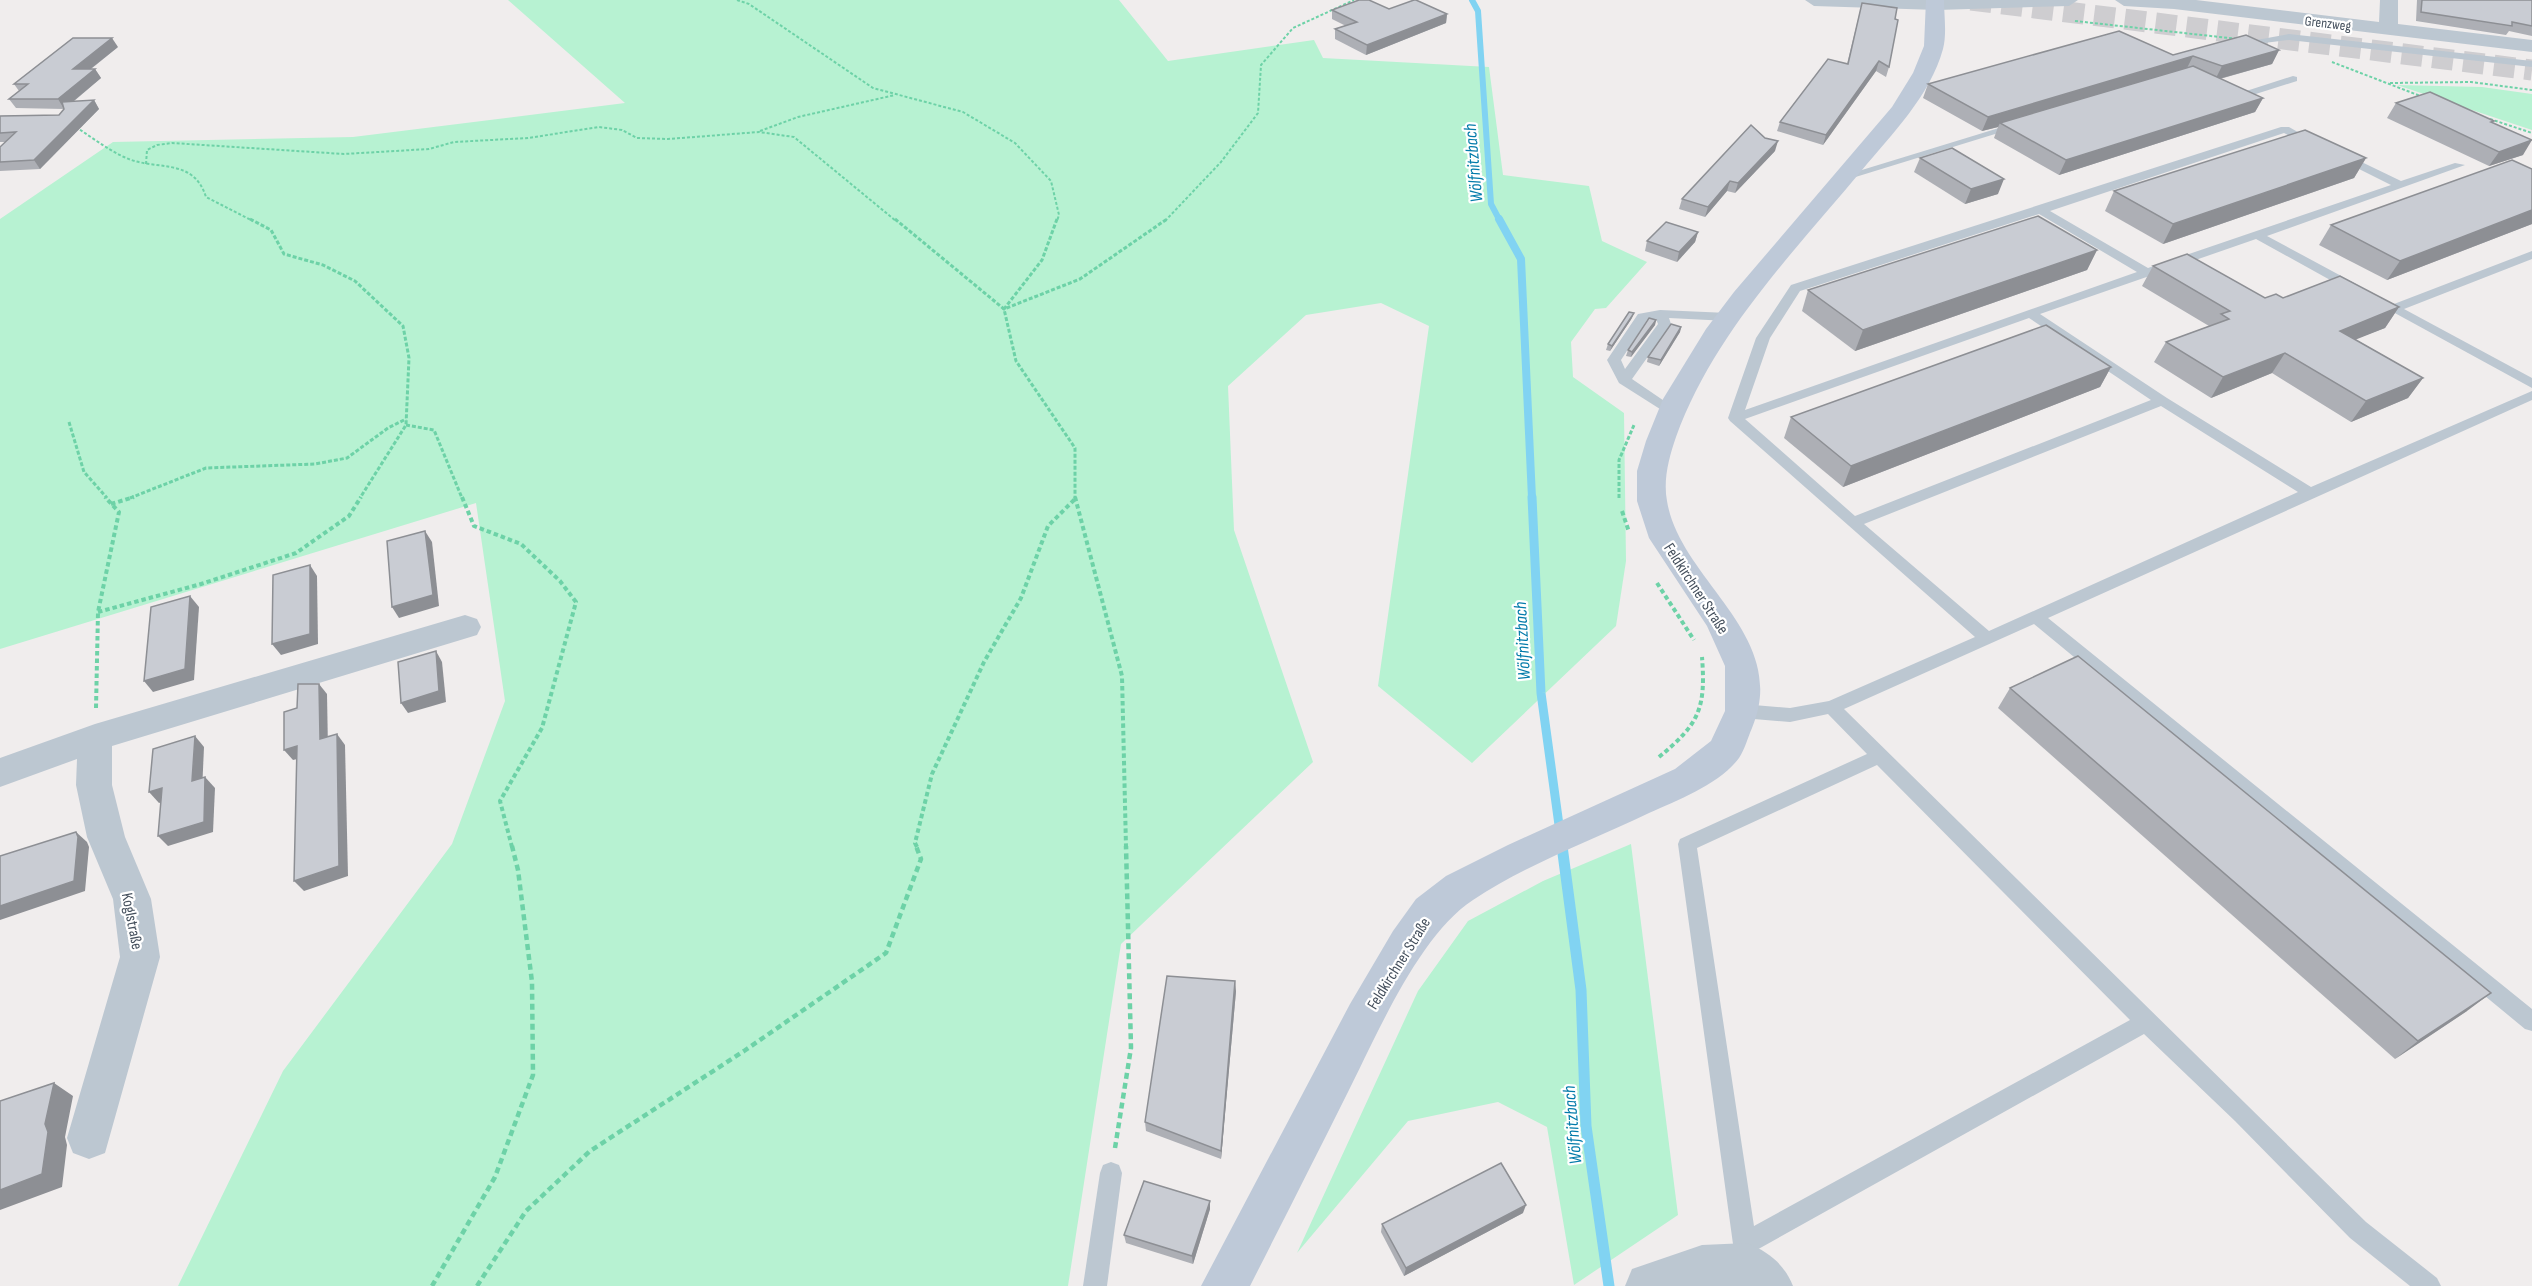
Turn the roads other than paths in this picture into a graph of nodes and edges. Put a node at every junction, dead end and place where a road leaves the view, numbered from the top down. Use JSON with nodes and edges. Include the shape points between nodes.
{"nodes":[{"id":1,"x":1814,"y":0,"type":"edge"},
{"id":2,"x":2069,"y":0,"type":"edge"},
{"id":3,"x":2124,"y":0,"type":"edge"},
{"id":4,"x":2389,"y":0,"type":"edge"},
{"id":5,"x":1936,"y":2,"type":"edge"},
{"id":6,"x":2388,"y":30,"type":"junction"},
{"id":7,"x":2256,"y":41,"type":"edge"},
{"id":8,"x":2532,"y":46,"type":"edge"},
{"id":9,"x":2532,"y":64,"type":"edge"},
{"id":10,"x":2293,"y":78,"type":"dead end"},
{"id":11,"x":2219,"y":88,"type":"edge"},
{"id":12,"x":2027,"y":123,"type":"edge"},
{"id":13,"x":2458,"y":165,"type":"dead end"},
{"id":14,"x":1845,"y":177,"type":"junction"},
{"id":15,"x":2400,"y":185,"type":"junction"},
{"id":16,"x":2040,"y":210,"type":"junction"},
{"id":17,"x":2257,"y":235,"type":"junction"},
{"id":18,"x":2532,"y":255,"type":"edge"},
{"id":19,"x":2145,"y":272,"type":"junction"},
{"id":20,"x":2392,"y":309,"type":"junction"},
{"id":21,"x":2030,"y":313,"type":"junction"},
{"id":22,"x":1660,"y":314,"type":"junction"},
{"id":23,"x":1728,"y":317,"type":"junction"},
{"id":24,"x":1624,"y":380,"type":"junction"},
{"id":25,"x":2532,"y":384,"type":"edge"},
{"id":26,"x":2532,"y":395,"type":"edge"},
{"id":27,"x":2162,"y":401,"type":"junction"},
{"id":28,"x":1671,"y":412,"type":"junction"},
{"id":29,"x":1735,"y":418,"type":"junction"},
{"id":30,"x":2310,"y":493,"type":"junction"},
{"id":31,"x":1853,"y":523,"type":"junction"},
{"id":32,"x":2036,"y":617,"type":"junction"},
{"id":33,"x":465,"y":627,"type":"dead end"},
{"id":34,"x":1986,"y":638,"type":"junction"},
{"id":35,"x":1831,"y":707,"type":"junction"},
{"id":36,"x":1742,"y":711,"type":"junction"},
{"id":37,"x":95,"y":738,"type":"junction"},
{"id":38,"x":1879,"y":756,"type":"junction"},
{"id":39,"x":0,"y":773,"type":"edge"},
{"id":40,"x":2146,"y":1022,"type":"junction"},
{"id":41,"x":2532,"y":1022,"type":"edge"},
{"id":42,"x":89,"y":1138,"type":"dead end"},
{"id":43,"x":1111,"y":1173,"type":"road end"},
{"id":44,"x":1754,"y":1265,"type":"edge"},
{"id":45,"x":1650,"y":1285,"type":"edge"},
{"id":46,"x":1095,"y":1286,"type":"edge"},
{"id":47,"x":1225,"y":1286,"type":"edge"},
{"id":48,"x":2429,"y":1286,"type":"edge"}],
"edges":[{"from":1,"to":5,"type":"street"},
{"from":2,"to":5,"type":"street"},
{"from":3,"to":6,"type":"street","name":"Grenzweg"},
{"from":4,"to":6,"type":"street"},
{"from":5,"to":14,"type":"street","name":"Feldkirchner Straße","via":[[1934,46],[1923,73],[1901,110]]},
{"from":6,"to":8,"type":"street","name":"Grenzweg"},
{"from":7,"to":9,"type":"lane","via":[[2289,37]]},
{"from":10,"to":11,"type":"lane","via":[[2240,96]]},
{"from":12,"to":14,"type":"lane"},
{"from":13,"to":15,"type":"lane"},
{"from":14,"to":23,"type":"street","name":"Feldkirchner Straße"},
{"from":15,"to":16,"type":"lane","via":[[2285,129]]},
{"from":15,"to":17,"type":"lane"},
{"from":16,"to":19,"type":"lane"},
{"from":16,"to":29,"type":"lane","via":[[1795,288],[1763,338]]},
{"from":17,"to":19,"type":"lane"},
{"from":17,"to":20,"type":"lane"},
{"from":18,"to":20,"type":"lane"},
{"from":19,"to":21,"type":"lane"},
{"from":20,"to":25,"type":"lane"},
{"from":21,"to":27,"type":"lane"},
{"from":21,"to":29,"type":"lane"},
{"from":22,"to":23,"type":"lane"},
{"from":22,"to":24,"type":"lane","via":[[1665,324]]},
{"from":22,"to":24,"type":"lane","via":[[1642,317],[1614,360]]},
{"from":23,"to":28,"type":"street","name":"Feldkirchner Straße"},
{"from":24,"to":28,"type":"lane"},
{"from":26,"to":30,"type":"lane"},
{"from":27,"to":30,"type":"lane"},
{"from":27,"to":31,"type":"lane"},
{"from":28,"to":36,"type":"street","name":"Feldkirchner Straße","via":[[1652,471],[1652,501],[1664,538],[1722,622],[1742,666]]},
{"from":29,"to":31,"type":"lane"},
{"from":30,"to":32,"type":"lane"},
{"from":31,"to":34,"type":"lane"},
{"from":32,"to":34,"type":"lane"},
{"from":32,"to":41,"type":"lane"},
{"from":33,"to":37,"type":"street"},
{"from":34,"to":35,"type":"lane"},
{"from":35,"to":36,"type":"lane","via":[[1790,715]]},
{"from":35,"to":38,"type":"lane"},
{"from":36,"to":47,"type":"street","name":"Feldkirchner Straße","via":[[1725,750],[1688,779],[1521,856],[1430,911],[1365,1017]]},
{"from":37,"to":39,"type":"street"},
{"from":37,"to":42,"type":"street","name":"Koglstraße","via":[[94,785],[106,837],[132,899],[140,957]]},
{"from":38,"to":40,"type":"lane"},
{"from":38,"to":44,"type":"lane","via":[[1687,844]]},
{"from":40,"to":44,"type":"lane"},
{"from":40,"to":48,"type":"lane","via":[[2358,1230]]},
{"from":43,"to":46,"type":"lane"},
{"from":44,"to":45,"type":"street","via":[[1702,1268]]}]}
